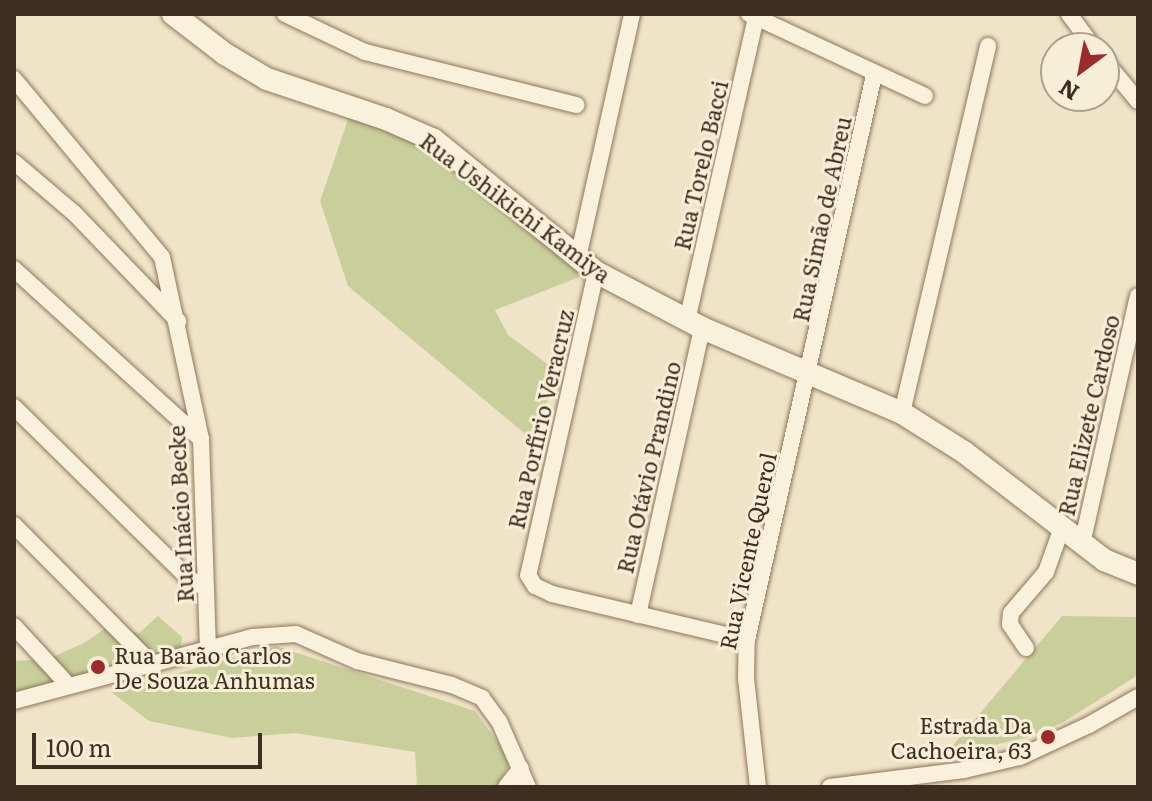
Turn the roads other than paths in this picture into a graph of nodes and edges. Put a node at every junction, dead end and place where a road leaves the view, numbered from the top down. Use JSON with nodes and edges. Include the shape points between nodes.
{"nodes":[{"id":1,"x":173,"y":14,"type":"edge"},
{"id":2,"x":285,"y":14,"type":"edge"},
{"id":3,"x":632,"y":14,"type":"edge"},
{"id":4,"x":1069,"y":14,"type":"edge"},
{"id":5,"x":752,"y":16,"type":"edge"},
{"id":6,"x":1082,"y":32,"type":"edge"},
{"id":7,"x":988,"y":46,"type":"dead end"},
{"id":8,"x":874,"y":75,"type":"junction"},
{"id":9,"x":14,"y":79,"type":"edge"},
{"id":10,"x":1120,"y":79,"type":"edge"},
{"id":11,"x":925,"y":96,"type":"dead end"},
{"id":12,"x":1138,"y":101,"type":"edge"},
{"id":13,"x":576,"y":105,"type":"dead end"},
{"id":14,"x":14,"y":162,"type":"edge"},
{"id":15,"x":578,"y":258,"type":"junction"},
{"id":16,"x":14,"y":269,"type":"edge"},
{"id":17,"x":596,"y":272,"type":"junction"},
{"id":18,"x":1138,"y":296,"type":"edge"},
{"id":19,"x":179,"y":322,"type":"junction"},
{"id":20,"x":694,"y":325,"type":"junction"},
{"id":21,"x":809,"y":374,"type":"junction"},
{"id":22,"x":14,"y":407,"type":"edge"},
{"id":23,"x":902,"y":413,"type":"junction"},
{"id":24,"x":201,"y":439,"type":"junction"},
{"id":25,"x":14,"y":525,"type":"edge"},
{"id":26,"x":1061,"y":530,"type":"junction"},
{"id":27,"x":1082,"y":544,"type":"junction"},
{"id":28,"x":1138,"y":574,"type":"edge"},
{"id":29,"x":206,"y":589,"type":"junction"},
{"id":30,"x":638,"y":615,"type":"junction"},
{"id":31,"x":14,"y":626,"type":"edge"},
{"id":32,"x":747,"y":640,"type":"junction"},
{"id":33,"x":208,"y":648,"type":"junction"},
{"id":34,"x":1026,"y":648,"type":"dead end"},
{"id":35,"x":153,"y":665,"type":"junction"},
{"id":36,"x":69,"y":686,"type":"junction"},
{"id":37,"x":1138,"y":697,"type":"edge"},
{"id":38,"x":14,"y":701,"type":"edge"},
{"id":39,"x":521,"y":768,"type":"junction"},
{"id":40,"x":506,"y":787,"type":"edge"},
{"id":41,"x":528,"y":787,"type":"edge"},
{"id":42,"x":758,"y":787,"type":"edge"},
{"id":43,"x":830,"y":787,"type":"edge"}],
"edges":[{"from":1,"to":15,"type":"main road","name":"Rua Ushikichi Kamiya","via":[[267,79],[434,140]]},
{"from":2,"to":13,"type":"street","via":[[365,52]]},
{"from":3,"to":15,"type":"street"},
{"from":4,"to":6,"type":"street"},
{"from":5,"to":8,"type":"street"},
{"from":5,"to":20,"type":"street","name":"Rua Torelo Bacci"},
{"from":7,"to":23,"type":"street"},
{"from":8,"to":11,"type":"street"},
{"from":8,"to":21,"type":"street","name":"Rua Simão de Abreu"},
{"from":9,"to":19,"type":"street","name":"Rua Inácio Becke","via":[[156,246]]},
{"from":10,"to":12,"type":"street"},
{"from":14,"to":19,"type":"street","via":[[75,214]]},
{"from":15,"to":17,"type":"main road","name":"Rua Ushikichi Kamiya"},
{"from":16,"to":24,"type":"street"},
{"from":17,"to":20,"type":"main road","name":"Rua Ushikichi Kamiya"},
{"from":17,"to":30,"type":"street","name":"Rua Porfírio Veracruz","via":[[528,575],[535,586],[552,594]]},
{"from":18,"to":27,"type":"street","name":"Rua Elizete Cardoso"},
{"from":19,"to":24,"type":"street","name":"Rua Inácio Becke"},
{"from":20,"to":21,"type":"main road","name":"Rua Ushikichi Kamiya"},
{"from":20,"to":30,"type":"street","name":"Rua Otávio Prandino"},
{"from":21,"to":23,"type":"main road","name":"Rua Ushikichi Kamiya"},
{"from":21,"to":32,"type":"street","name":"Rua Vicente Querol"},
{"from":22,"to":29,"type":"street","via":[[187,577]]},
{"from":23,"to":26,"type":"main road","name":"Rua Ushikichi Kamiya","via":[[986,468]]},
{"from":24,"to":29,"type":"street","name":"Rua Inácio Becke"},
{"from":25,"to":35,"type":"street"},
{"from":26,"to":27,"type":"main road","name":"Rua Ushikichi Kamiya"},
{"from":26,"to":34,"type":"street","via":[[1046,572],[1011,613],[1010,624]]},
{"from":27,"to":28,"type":"main road","name":"Rua Ushikichi Kamiya"},
{"from":29,"to":33,"type":"street","name":"Rua Inácio Becke"},
{"from":30,"to":32,"type":"street"},
{"from":31,"to":36,"type":"street"},
{"from":32,"to":42,"type":"street","name":"Rua Vicente Querol"},
{"from":33,"to":35,"type":"street"},
{"from":33,"to":39,"type":"street","via":[[274,633],[296,634],[357,661],[470,691],[491,706]]},
{"from":35,"to":36,"type":"street"},
{"from":36,"to":38,"type":"street"},
{"from":37,"to":43,"type":"street","via":[[1020,757],[964,770]]},
{"from":39,"to":40,"type":"street"},
{"from":39,"to":41,"type":"street"}]}
